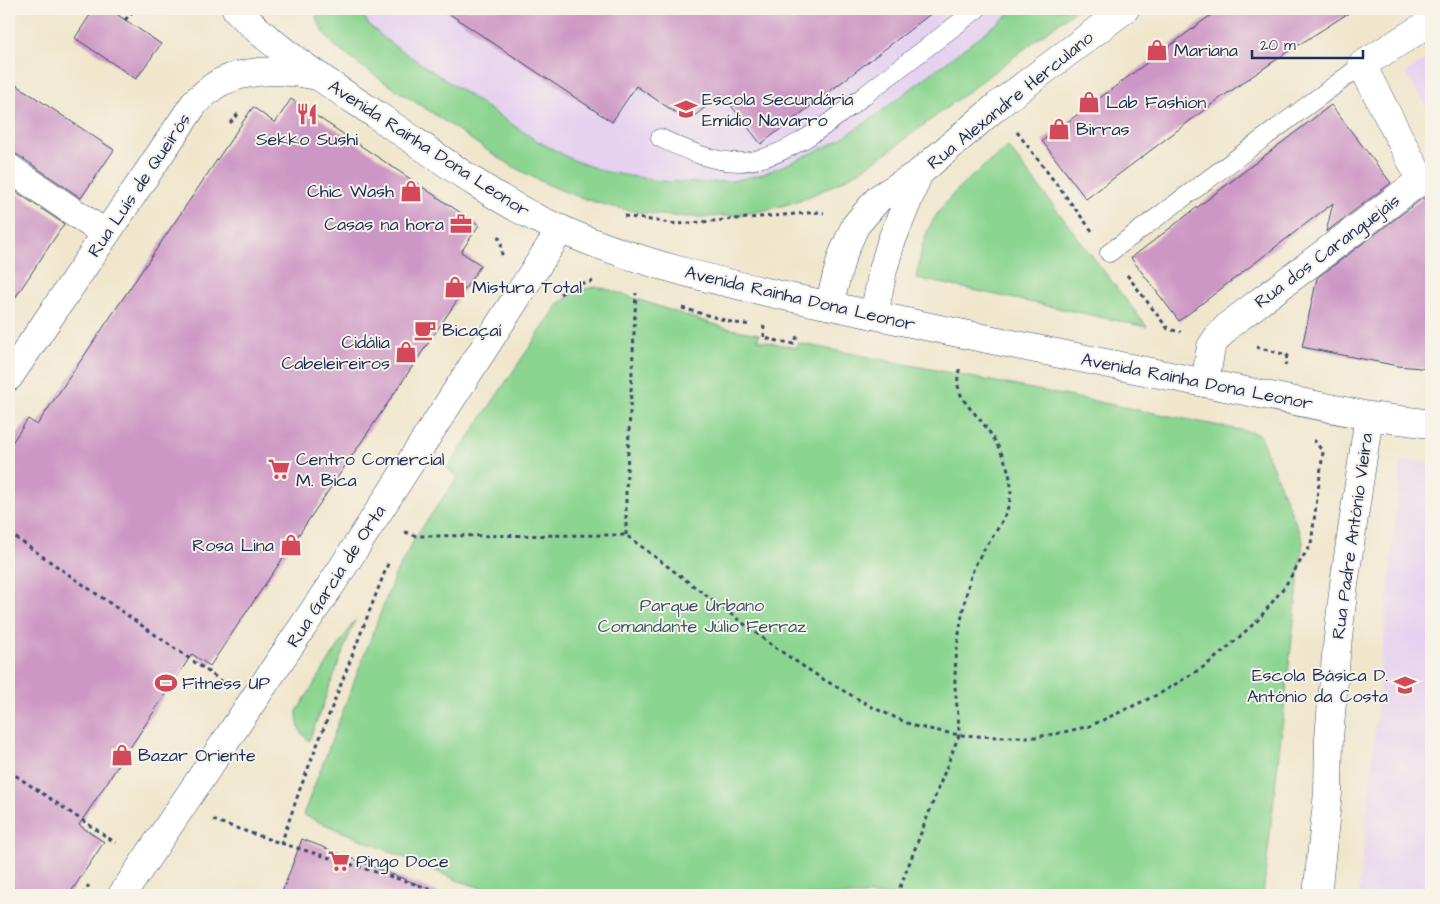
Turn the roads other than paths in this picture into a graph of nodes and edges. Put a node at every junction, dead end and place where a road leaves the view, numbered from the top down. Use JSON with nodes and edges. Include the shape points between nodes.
{"nodes":[{"id":1,"x":236,"y":9,"type":"edge"},
{"id":2,"x":977,"y":9,"type":"edge"},
{"id":3,"x":1125,"y":9,"type":"edge"},
{"id":4,"x":1431,"y":22,"type":"edge"},
{"id":5,"x":1362,"y":65,"type":"junction"},
{"id":6,"x":318,"y":76,"type":"junction"},
{"id":7,"x":660,"y":138,"type":"dead end"},
{"id":8,"x":9,"y":168,"type":"edge"},
{"id":9,"x":919,"y":173,"type":"junction"},
{"id":10,"x":1426,"y":181,"type":"edge"},
{"id":11,"x":561,"y":229,"type":"junction"},
{"id":12,"x":106,"y":234,"type":"junction"},
{"id":13,"x":1109,"y":253,"type":"dead end"},
{"id":14,"x":829,"y":305,"type":"junction"},
{"id":15,"x":874,"y":315,"type":"junction"},
{"id":16,"x":9,"y":377,"type":"edge"},
{"id":17,"x":1205,"y":383,"type":"junction"},
{"id":18,"x":1369,"y":416,"type":"junction"},
{"id":19,"x":1431,"y":424,"type":"edge"},
{"id":20,"x":122,"y":895,"type":"edge"},
{"id":21,"x":1317,"y":895,"type":"edge"}],
"edges":[{"from":1,"to":6,"type":"street","name":"Avenida Rainha Dona Leonor"},
{"from":2,"to":7,"type":"lane","via":[[801,142],[780,152],[760,160],[738,162],[685,150]]},
{"from":3,"to":9,"type":"street","name":"Rua Alexandre Herculano","via":[[997,106]]},
{"from":4,"to":5,"type":"street"},
{"from":5,"to":10,"type":"street","name":"Rua dos Caranguejais"},
{"from":5,"to":13,"type":"lane"},
{"from":6,"to":11,"type":"street","name":"Avenida Rainha Dona Leonor","via":[[505,201]]},
{"from":6,"to":12,"type":"street","name":"Rua Luís de Queirós","via":[[290,71],[247,73],[221,82],[208,91],[196,100]]},
{"from":8,"to":12,"type":"street"},
{"from":9,"to":14,"type":"street","name":"Rua Alexandre Herculano","via":[[879,198],[855,226],[842,256]]},
{"from":9,"to":15,"type":"street","name":"Rua Alexandre Herculano","via":[[891,242]]},
{"from":10,"to":17,"type":"street","name":"Rua dos Caranguejais","via":[[1229,325],[1211,347]]},
{"from":11,"to":14,"type":"street","name":"Avenida Rainha Dona Leonor","via":[[641,260]]},
{"from":11,"to":20,"type":"street","name":"Rua Garcia de Orta","via":[[339,573]]},
{"from":12,"to":16,"type":"street","name":"Rua Luís de Queirós"},
{"from":14,"to":15,"type":"street","name":"Avenida Rainha Dona Leonor"},
{"from":15,"to":17,"type":"street","name":"Avenida Rainha Dona Leonor"},
{"from":17,"to":18,"type":"street","name":"Avenida Rainha Dona Leonor"},
{"from":18,"to":19,"type":"street","name":"Avenida Rainha Dona Leonor"},
{"from":18,"to":21,"type":"street","name":"Rua Padre António Vieira","via":[[1336,656],[1328,793]]}]}
